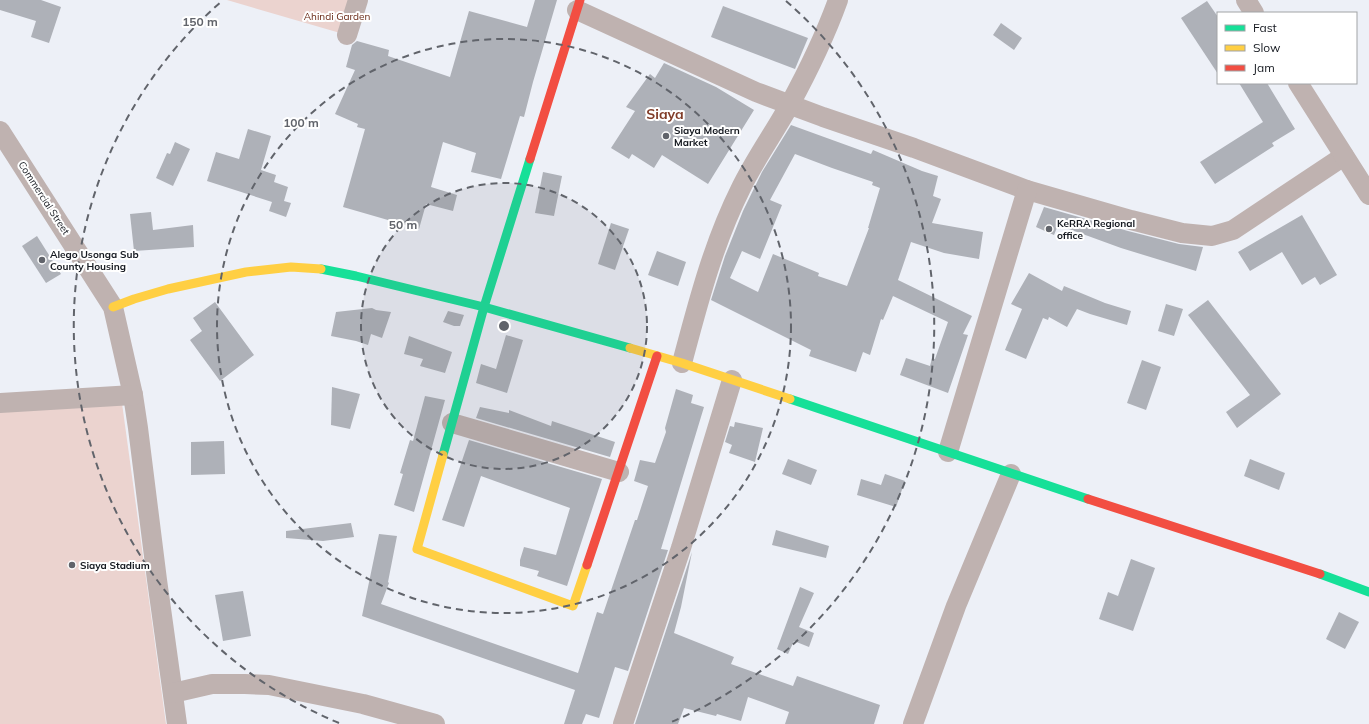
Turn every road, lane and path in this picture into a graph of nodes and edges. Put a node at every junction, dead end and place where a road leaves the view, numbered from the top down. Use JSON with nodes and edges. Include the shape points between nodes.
{"nodes":[{"id":1,"x":358,"y":0,"type":"edge"},
{"id":2,"x":838,"y":0,"type":"edge"},
{"id":3,"x":1246,"y":0,"type":"edge"},
{"id":4,"x":578,"y":5,"type":"edge"},
{"id":5,"x":1253,"y":12,"type":"edge"},
{"id":6,"x":347,"y":36,"type":"dead end"},
{"id":7,"x":1299,"y":84,"type":"edge"},
{"id":8,"x":790,"y":105,"type":"junction"},
{"id":9,"x":0,"y":131,"type":"edge"},
{"id":10,"x":1344,"y":156,"type":"junction"},
{"id":11,"x":1027,"y":190,"type":"junction"},
{"id":12,"x":1369,"y":195,"type":"edge"},
{"id":13,"x":113,"y":307,"type":"junction"},
{"id":14,"x":484,"y":307,"type":"junction"},
{"id":15,"x":657,"y":356,"type":"junction"},
{"id":16,"x":682,"y":363,"type":"junction"},
{"id":17,"x":732,"y":380,"type":"junction"},
{"id":18,"x":133,"y":395,"type":"junction"},
{"id":19,"x":0,"y":403,"type":"edge"},
{"id":20,"x":452,"y":423,"type":"junction"},
{"id":21,"x":948,"y":452,"type":"junction"},
{"id":22,"x":619,"y":472,"type":"junction"},
{"id":23,"x":1011,"y":474,"type":"junction"},
{"id":24,"x":1369,"y":592,"type":"edge"},
{"id":25,"x":173,"y":693,"type":"junction"},
{"id":26,"x":177,"y":724,"type":"edge"},
{"id":27,"x":435,"y":724,"type":"edge"},
{"id":28,"x":623,"y":724,"type":"edge"},
{"id":29,"x":913,"y":724,"type":"edge"}],
"edges":[{"from":1,"to":6,"type":"street"},
{"from":2,"to":8,"type":"street","via":[[829,25]]},
{"from":3,"to":5,"type":"street"},
{"from":4,"to":8,"type":"street","via":[[718,75]]},
{"from":4,"to":14,"type":"main road"},
{"from":7,"to":10,"type":"street"},
{"from":8,"to":11,"type":"street"},
{"from":8,"to":16,"type":"street","via":[[741,187],[721,232],[703,284]]},
{"from":9,"to":13,"type":"street","name":"Commercial Street"},
{"from":10,"to":11,"type":"street","via":[[1233,230],[1212,236],[1182,233]]},
{"from":10,"to":12,"type":"street"},
{"from":11,"to":21,"type":"street"},
{"from":13,"to":14,"type":"main road","via":[[208,280],[246,272],[291,267],[328,270]]},
{"from":13,"to":18,"type":"street","name":"Commercial Street"},
{"from":14,"to":15,"type":"main road"},
{"from":14,"to":20,"type":"main road"},
{"from":15,"to":16,"type":"main road"},
{"from":15,"to":22,"type":"main road"},
{"from":16,"to":17,"type":"main road"},
{"from":17,"to":21,"type":"main road"},
{"from":17,"to":28,"type":"street"},
{"from":18,"to":19,"type":"street"},
{"from":18,"to":25,"type":"street","name":"Commercial Street"},
{"from":20,"to":22,"type":"street"},
{"from":20,"to":22,"type":"main road","via":[[417,548],[573,606]]},
{"from":21,"to":23,"type":"main road"},
{"from":23,"to":24,"type":"main road","via":[[1309,570]]},
{"from":23,"to":29,"type":"street","via":[[956,606]]},
{"from":25,"to":26,"type":"street","name":"Commercial Street"},
{"from":25,"to":27,"type":"street","via":[[212,684],[269,685],[363,704]]}]}
